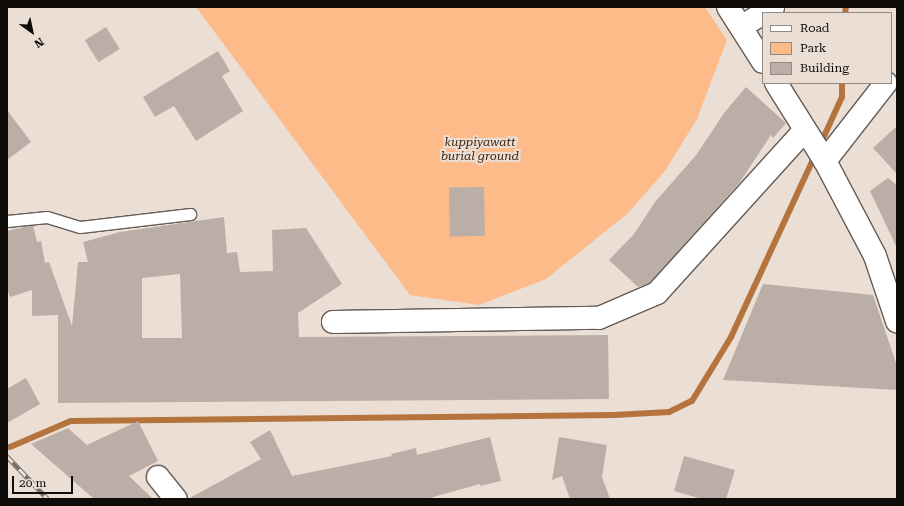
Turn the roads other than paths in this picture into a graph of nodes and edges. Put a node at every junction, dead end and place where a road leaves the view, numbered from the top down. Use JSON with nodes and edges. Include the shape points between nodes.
{"nodes":[{"id":1,"x":728,"y":7,"type":"edge"},
{"id":2,"x":762,"y":14,"type":"edge"},
{"id":3,"x":741,"y":26,"type":"junction"},
{"id":4,"x":762,"y":60,"type":"edge"},
{"id":5,"x":777,"y":84,"type":"edge"},
{"id":6,"x":885,"y":84,"type":"edge"},
{"id":7,"x":817,"y":148,"type":"junction"},
{"id":8,"x":190,"y":214,"type":"dead end"},
{"id":9,"x":7,"y":221,"type":"edge"},
{"id":10,"x":897,"y":321,"type":"edge"},
{"id":11,"x":332,"y":322,"type":"dead end"},
{"id":12,"x":158,"y":477,"type":"dead end"},
{"id":13,"x":176,"y":499,"type":"edge"}],
"edges":[{"from":1,"to":3,"type":"street"},
{"from":2,"to":3,"type":"street"},
{"from":3,"to":4,"type":"street"},
{"from":5,"to":7,"type":"street"},
{"from":6,"to":7,"type":"street"},
{"from":7,"to":10,"type":"street","via":[[875,256]]},
{"from":7,"to":11,"type":"street","via":[[657,293],[599,318]]},
{"from":8,"to":9,"type":"lane","via":[[80,227],[47,217]]},
{"from":12,"to":13,"type":"street"}]}
